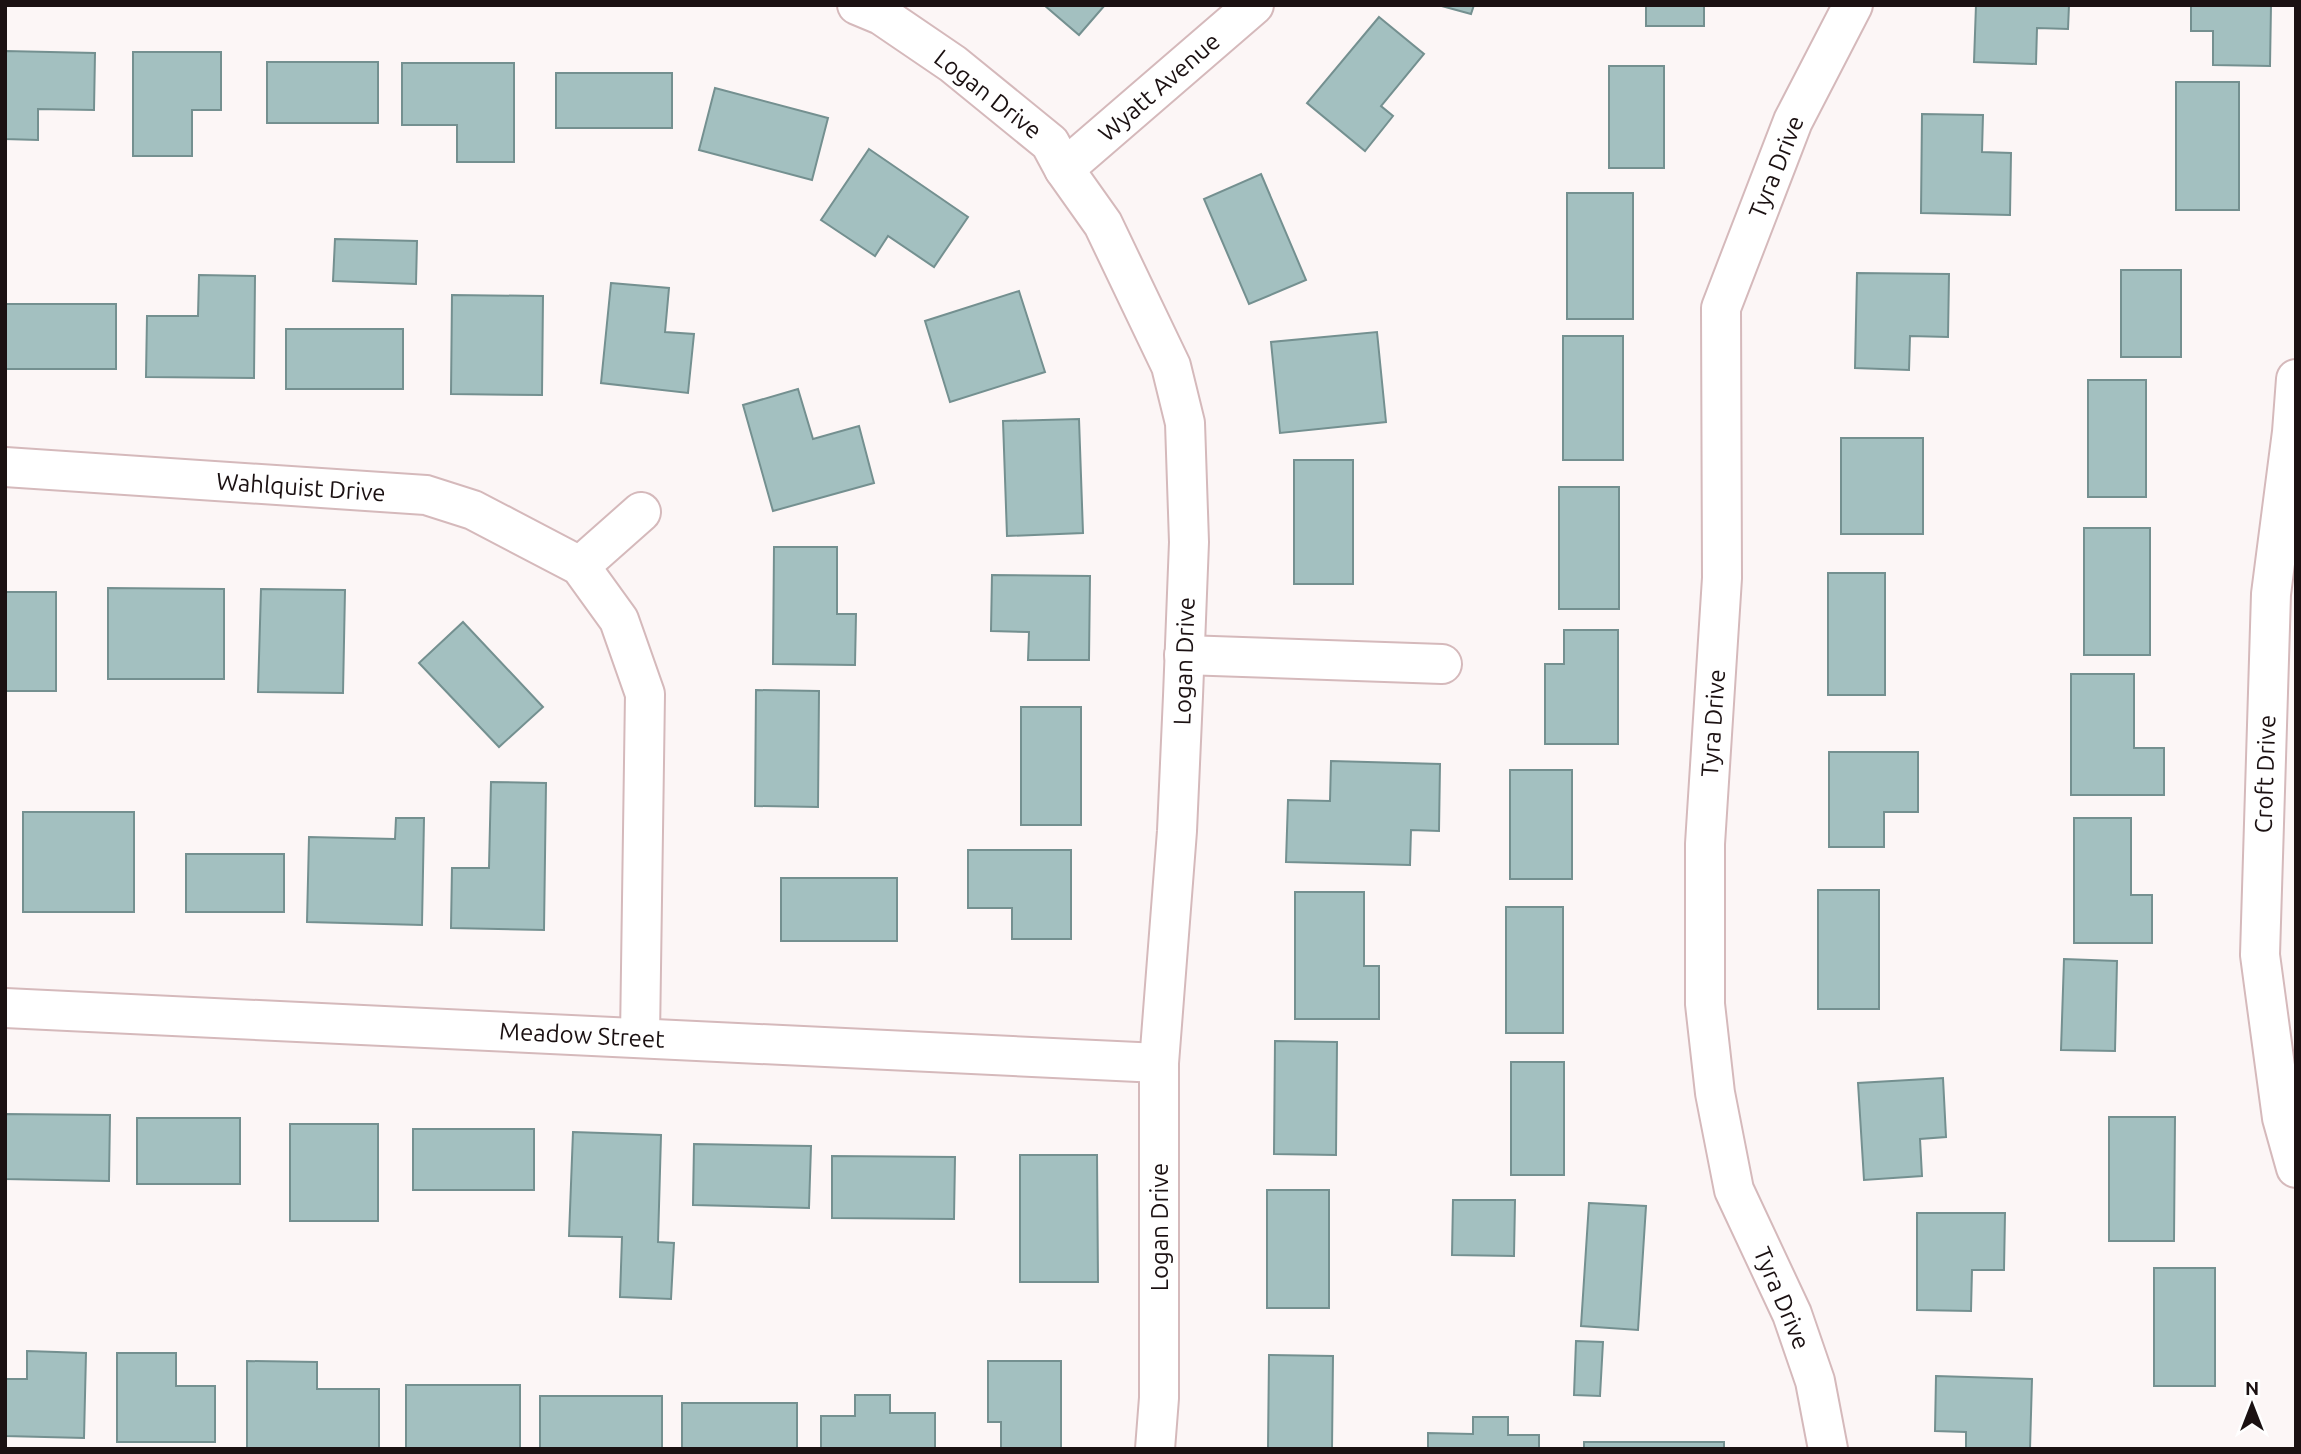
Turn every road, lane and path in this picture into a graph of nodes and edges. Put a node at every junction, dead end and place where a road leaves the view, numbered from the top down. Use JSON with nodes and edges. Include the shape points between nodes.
{"nodes":[{"id":1,"x":857,"y":5,"type":"edge"},
{"id":2,"x":1254,"y":5,"type":"edge"},
{"id":3,"x":1853,"y":5,"type":"edge"},
{"id":4,"x":1064,"y":169,"type":"junction"},
{"id":5,"x":2296,"y":379,"type":"edge"},
{"id":6,"x":2294,"y":433,"type":"edge"},
{"id":7,"x":5,"y":467,"type":"edge"},
{"id":8,"x":641,"y":512,"type":"dead end"},
{"id":9,"x":580,"y":566,"type":"junction"},
{"id":10,"x":1184,"y":655,"type":"junction"},
{"id":11,"x":1442,"y":664,"type":"dead end"},
{"id":12,"x":5,"y":1008,"type":"edge"},
{"id":13,"x":640,"y":1037,"type":"junction"},
{"id":14,"x":2284,"y":1049,"type":"edge"},
{"id":15,"x":1159,"y":1063,"type":"junction"},
{"id":16,"x":2296,"y":1167,"type":"edge"},
{"id":17,"x":1154,"y":1449,"type":"edge"},
{"id":18,"x":1828,"y":1449,"type":"edge"}],
"edges":[{"from":1,"to":4,"type":"street","name":"Logan Drive","via":[[881,15],[953,64],[1050,143]]},
{"from":2,"to":4,"type":"street","name":"Wyatt Avenue"},
{"from":3,"to":18,"type":"street","name":"Tyra Drive","via":[[1793,121],[1721,308],[1722,578],[1706,844],[1705,1004],[1729,1166],[1734,1190],[1792,1314],[1815,1381]]},
{"from":4,"to":10,"type":"street","name":"Logan Drive","via":[[1103,224],[1171,366],[1185,424],[1189,542]]},
{"from":5,"to":6,"type":"street","name":"Croft Drive"},
{"from":6,"to":14,"type":"street","name":"Croft Drive","via":[[2271,594],[2260,955]]},
{"from":7,"to":9,"type":"street","name":"Wahlquist Drive","via":[[426,495],[473,510]]},
{"from":8,"to":9,"type":"street"},
{"from":9,"to":13,"type":"street","name":"Wahlquist Drive","via":[[619,620],[645,694]]},
{"from":10,"to":11,"type":"street"},
{"from":10,"to":15,"type":"street","name":"Logan Drive","via":[[1177,831]]},
{"from":12,"to":13,"type":"street","name":"Meadow Street"},
{"from":13,"to":15,"type":"street","name":"Meadow Street"},
{"from":14,"to":16,"type":"street","name":"Croft Drive","via":[[2282,1118]]},
{"from":15,"to":17,"type":"street","name":"Logan Drive","via":[[1159,1398]]}]}
